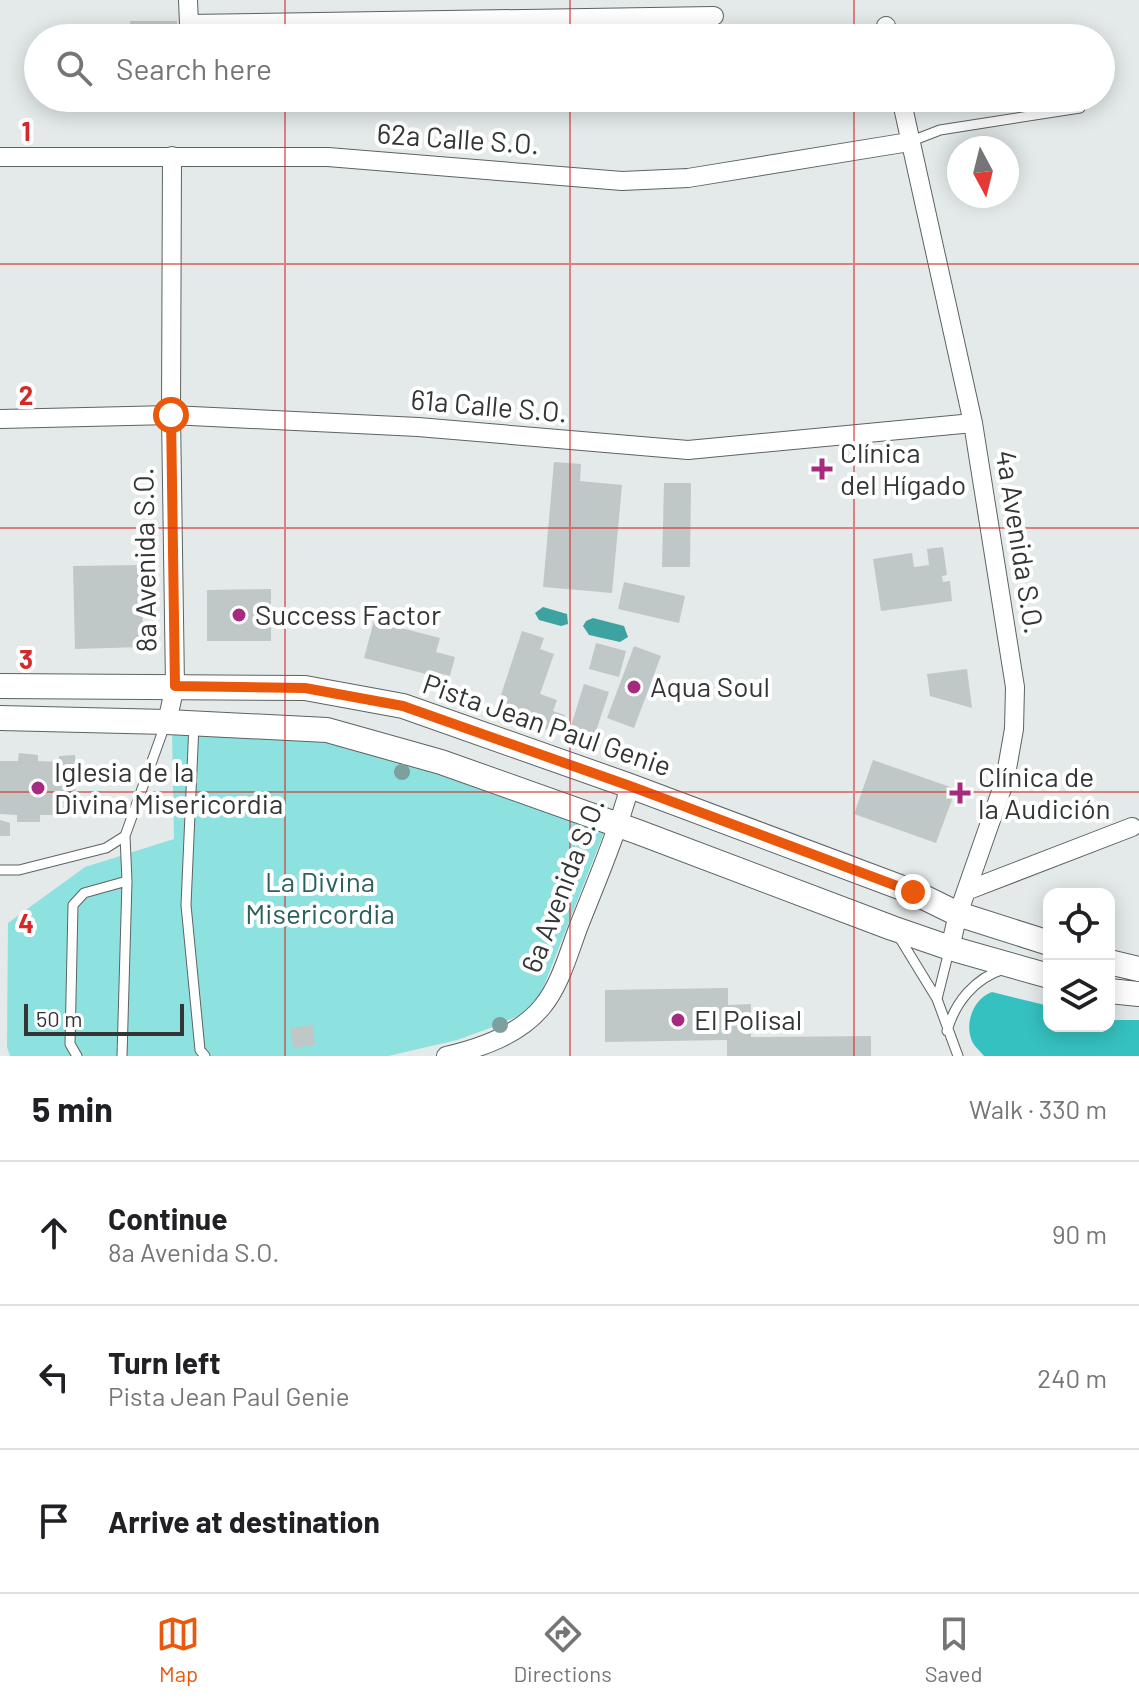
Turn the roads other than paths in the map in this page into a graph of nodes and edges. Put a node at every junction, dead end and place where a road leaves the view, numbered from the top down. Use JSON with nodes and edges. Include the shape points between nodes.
{"nodes":[{"id":1,"x":188,"y":0,"type":"edge"},
{"id":2,"x":714,"y":16,"type":"dead end"},
{"id":3,"x":904,"y":112,"type":"edge"},
{"id":4,"x":1055,"y":112,"type":"edge"},
{"id":5,"x":909,"y":142,"type":"junction"},
{"id":6,"x":172,"y":156,"type":"junction"},
{"id":7,"x":0,"y":157,"type":"edge"},
{"id":8,"x":171,"y":415,"type":"junction"},
{"id":9,"x":0,"y":419,"type":"edge"},
{"id":10,"x":973,"y":423,"type":"junction"},
{"id":11,"x":0,"y":686,"type":"edge"},
{"id":12,"x":175,"y":686,"type":"junction"},
{"id":13,"x":0,"y":718,"type":"edge"},
{"id":14,"x":167,"y":722,"type":"junction"},
{"id":15,"x":194,"y":724,"type":"junction"},
{"id":16,"x":630,"y":786,"type":"junction"},
{"id":17,"x":619,"y":825,"type":"junction"},
{"id":18,"x":1132,"y":827,"type":"dead end"},
{"id":19,"x":125,"y":836,"type":"junction"},
{"id":20,"x":0,"y":870,"type":"edge"},
{"id":21,"x":127,"y":881,"type":"junction"},
{"id":22,"x":962,"y":902,"type":"junction"},
{"id":23,"x":892,"y":928,"type":"junction"},
{"id":24,"x":1043,"y":940,"type":"edge"},
{"id":25,"x":950,"y":948,"type":"junction"},
{"id":26,"x":1115,"y":963,"type":"edge"},
{"id":27,"x":1012,"y":967,"type":"junction"},
{"id":28,"x":1139,"y":969,"type":"edge"},
{"id":29,"x":1043,"y":975,"type":"edge"},
{"id":30,"x":1115,"y":992,"type":"edge"},
{"id":31,"x":1139,"y":994,"type":"edge"},
{"id":32,"x":937,"y":999,"type":"junction"},
{"id":33,"x":947,"y":1031,"type":"junction"},
{"id":34,"x":458,"y":1055,"type":"edge"},
{"id":35,"x":77,"y":1056,"type":"edge"},
{"id":36,"x":122,"y":1056,"type":"edge"},
{"id":37,"x":205,"y":1056,"type":"edge"},
{"id":38,"x":958,"y":1056,"type":"edge"}],
"edges":[{"from":1,"to":2,"type":"street","via":[[189,24]]},
{"from":3,"to":5,"type":"street","name":"4a Avenida S.O."},
{"from":4,"to":5,"type":"lane","via":[[940,130]]},
{"from":5,"to":6,"type":"street","name":"62a Calle S.O.","via":[[688,178],[622,181],[328,157]]},
{"from":5,"to":10,"type":"street","name":"4a Avenida S.O."},
{"from":6,"to":7,"type":"street","name":"62a Calle S.O."},
{"from":6,"to":8,"type":"street","name":"8a Avenida S.O."},
{"from":8,"to":9,"type":"street","name":"61a Calle S.O."},
{"from":8,"to":10,"type":"street","name":"61a Calle S.O.","via":[[418,427],[688,450]]},
{"from":8,"to":12,"type":"street","name":"8a Avenida S.O."},
{"from":10,"to":22,"type":"street","name":"4a Avenida S.O.","via":[[1015,687],[1005,780]]},
{"from":11,"to":12,"type":"main road","name":"Pista Jean Paul Genie"},
{"from":12,"to":14,"type":"street","name":"8a Avenida S.O."},
{"from":12,"to":16,"type":"main road","name":"Pista Jean Paul Genie","via":[[305,688],[403,706]]},
{"from":13,"to":14,"type":"main road"},
{"from":14,"to":15,"type":"main road"},
{"from":14,"to":19,"type":"lane"},
{"from":15,"to":17,"type":"main road","via":[[327,730],[441,762]]},
{"from":15,"to":37,"type":"lane","via":[[186,905],[200,1050]]},
{"from":16,"to":17,"type":"street","name":"6a Avenida S.O."},
{"from":16,"to":22,"type":"main road","name":"Pista Jean Paul Genie","via":[[913,892]]},
{"from":17,"to":23,"type":"main road"},
{"from":17,"to":34,"type":"street","name":"6a Avenida S.O.","via":[[544,1006],[499,1039]]},
{"from":18,"to":22,"type":"street"},
{"from":19,"to":20,"type":"lane","via":[[106,848]]},
{"from":19,"to":21,"type":"lane"},
{"from":21,"to":35,"type":"lane","via":[[84,893],[73,905],[70,1044]]},
{"from":21,"to":36,"type":"lane"},
{"from":22,"to":24,"type":"main road","name":"Pista Jean Paul Genie"},
{"from":22,"to":25,"type":"street","name":"4a Avenida S.O."},
{"from":23,"to":25,"type":"main road"},
{"from":23,"to":32,"type":"lane"},
{"from":25,"to":27,"type":"main road"},
{"from":25,"to":32,"type":"lane"},
{"from":26,"to":28,"type":"main road"},
{"from":27,"to":29,"type":"main road"},
{"from":27,"to":33,"type":"lane","via":[[982,980],[964,996]]},
{"from":30,"to":31,"type":"main road"},
{"from":32,"to":33,"type":"lane"},
{"from":33,"to":38,"type":"lane"}]}
